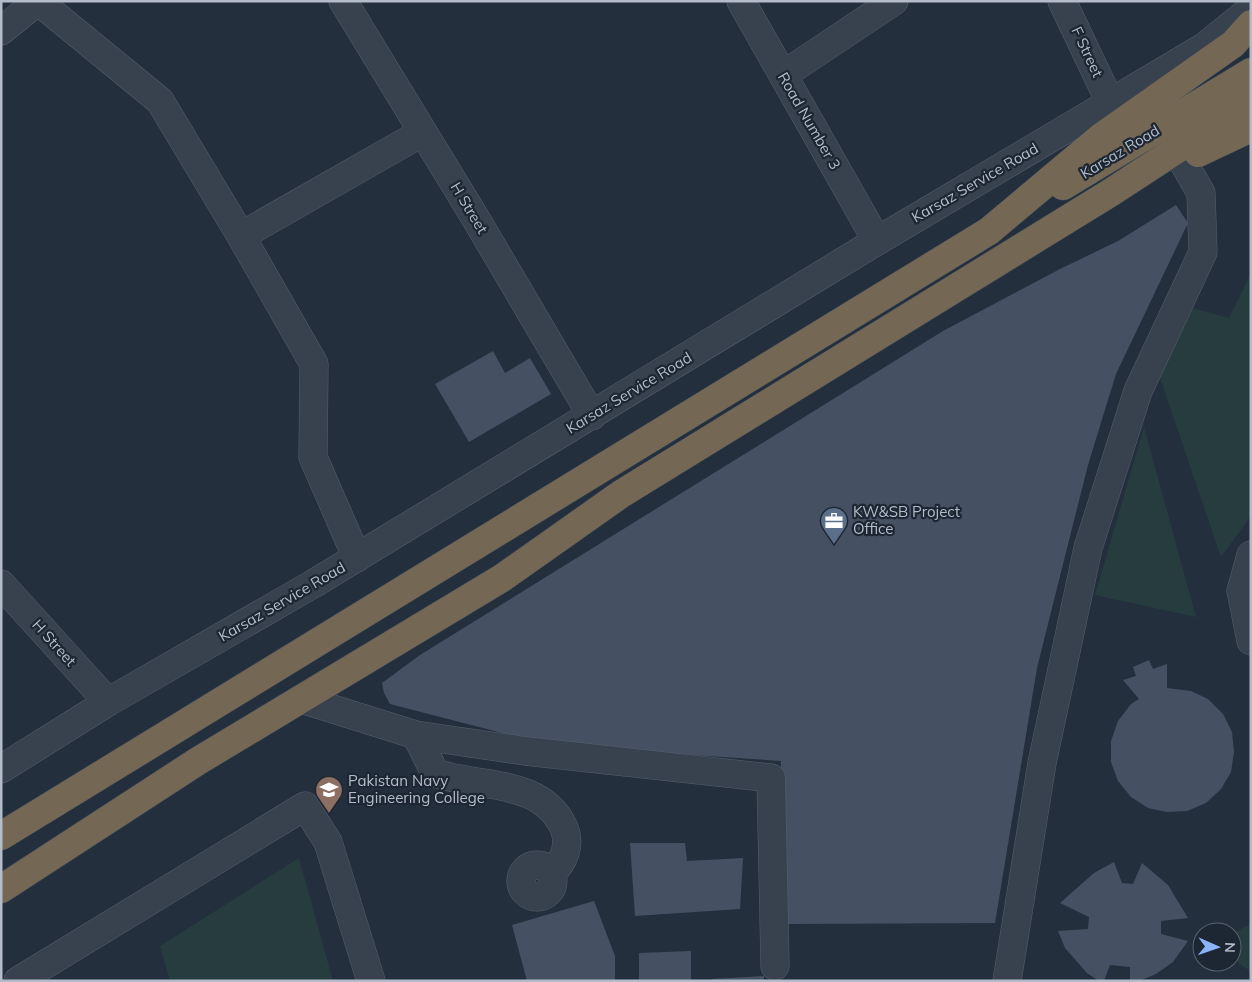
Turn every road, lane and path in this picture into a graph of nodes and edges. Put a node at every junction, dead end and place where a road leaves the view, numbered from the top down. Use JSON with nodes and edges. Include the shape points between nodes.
{"nodes":[{"id":1,"x":38,"y":1,"type":"edge"},
{"id":2,"x":343,"y":1,"type":"edge"},
{"id":3,"x":741,"y":1,"type":"edge"},
{"id":4,"x":894,"y":1,"type":"edge"},
{"id":5,"x":1062,"y":1,"type":"edge"},
{"id":6,"x":1251,"y":8,"type":"edge"},
{"id":7,"x":1251,"y":24,"type":"edge"},
{"id":8,"x":1,"y":31,"type":"edge"},
{"id":9,"x":1251,"y":72,"type":"edge"},
{"id":10,"x":783,"y":75,"type":"junction"},
{"id":11,"x":1251,"y":102,"type":"edge"},
{"id":12,"x":1111,"y":104,"type":"junction"},
{"id":13,"x":1251,"y":128,"type":"edge"},
{"id":14,"x":423,"y":132,"type":"junction"},
{"id":15,"x":1182,"y":160,"type":"junction"},
{"id":16,"x":1110,"y":193,"type":"junction"},
{"id":17,"x":989,"y":231,"type":"junction"},
{"id":18,"x":241,"y":236,"type":"junction"},
{"id":19,"x":877,"y":241,"type":"junction"},
{"id":20,"x":592,"y":416,"type":"junction"},
{"id":21,"x":1251,"y":555,"type":"edge"},
{"id":22,"x":357,"y":558,"type":"junction"},
{"id":23,"x":1,"y":584,"type":"edge"},
{"id":24,"x":1251,"y":641,"type":"edge"},
{"id":25,"x":301,"y":699,"type":"junction"},
{"id":26,"x":108,"y":702,"type":"junction"},
{"id":27,"x":416,"y":735,"type":"junction"},
{"id":28,"x":1,"y":769,"type":"edge"},
{"id":29,"x":1,"y":836,"type":"edge"},
{"id":30,"x":552,"y":872,"type":"dead end"},
{"id":31,"x":1,"y":889,"type":"edge"},
{"id":32,"x":775,"y":966,"type":"dead end"},
{"id":33,"x":18,"y":981,"type":"edge"},
{"id":34,"x":370,"y":981,"type":"edge"},
{"id":35,"x":1007,"y":981,"type":"edge"}],
"edges":[{"from":1,"to":8,"type":"street"},
{"from":1,"to":18,"type":"street","via":[[160,101]]},
{"from":2,"to":14,"type":"street","name":"H Street"},
{"from":3,"to":10,"type":"street","name":"Road Number 3"},
{"from":4,"to":10,"type":"street"},
{"from":5,"to":12,"type":"street","name":"F Street"},
{"from":6,"to":12,"type":"street","name":"Karsaz Service Road","via":[[1204,48]]},
{"from":7,"to":17,"type":"highway","via":[[1233,44],[1102,137]]},
{"from":9,"to":17,"type":"highway","name":"Karsaz Road"},
{"from":10,"to":19,"type":"street","name":"Road Number 3"},
{"from":11,"to":16,"type":"highway"},
{"from":12,"to":19,"type":"street","name":"Karsaz Service Road"},
{"from":13,"to":15,"type":"highway"},
{"from":14,"to":18,"type":"street"},
{"from":14,"to":20,"type":"street","name":"H Street"},
{"from":15,"to":16,"type":"highway"},
{"from":15,"to":35,"type":"street","via":[[1201,193],[1203,252],[1138,391],[1088,548],[1042,762]]},
{"from":16,"to":25,"type":"highway","via":[[621,494],[502,578]]},
{"from":17,"to":29,"type":"highway"},
{"from":18,"to":22,"type":"street","via":[[314,364],[313,457]]},
{"from":19,"to":20,"type":"street","name":"Karsaz Service Road"},
{"from":20,"to":22,"type":"street","name":"Karsaz Service Road"},
{"from":21,"to":24,"type":"street","via":[[1241,591]]},
{"from":22,"to":26,"type":"street","name":"Karsaz Service Road"},
{"from":23,"to":26,"type":"street","name":"H Street"},
{"from":25,"to":27,"type":"street"},
{"from":25,"to":31,"type":"highway","via":[[198,761]]},
{"from":26,"to":28,"type":"street","name":"Karsaz Service Road"},
{"from":27,"to":30,"type":"street","via":[[434,773],[526,792],[557,812],[567,833],[567,845],[562,862]]},
{"from":27,"to":32,"type":"street","via":[[525,751],[771,778]]},
{"from":33,"to":34,"type":"street","via":[[305,806],[328,842]]}]}
